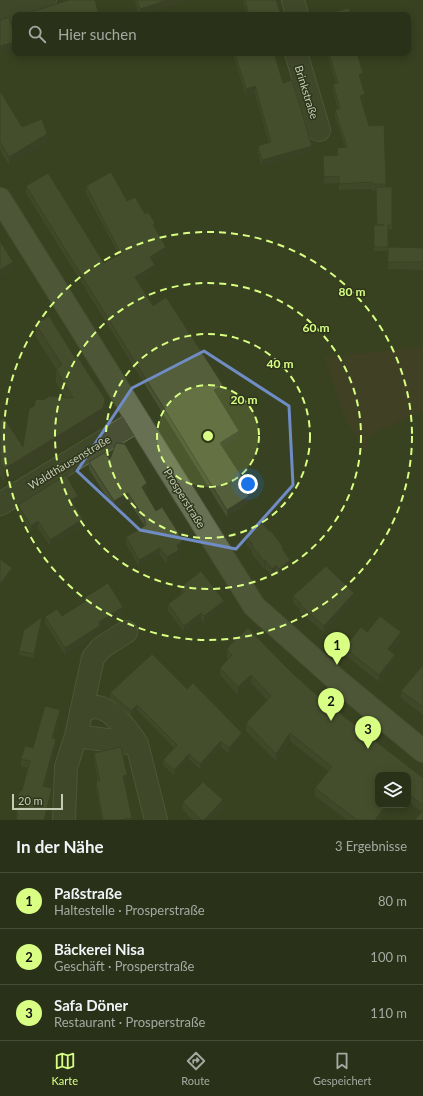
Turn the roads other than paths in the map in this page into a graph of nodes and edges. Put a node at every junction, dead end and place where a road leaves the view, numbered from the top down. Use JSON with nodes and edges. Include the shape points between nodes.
{"nodes":[{"id":1,"x":45,"y":0,"type":"edge"},
{"id":2,"x":293,"y":0,"type":"edge"},
{"id":3,"x":0,"y":12,"type":"edge"},
{"id":4,"x":296,"y":12,"type":"edge"},
{"id":5,"x":297,"y":56,"type":"edge"},
{"id":6,"x":319,"y":130,"type":"dead end"},
{"id":7,"x":0,"y":199,"type":"edge"},
{"id":8,"x":137,"y":420,"type":"junction"},
{"id":9,"x":0,"y":504,"type":"edge"},
{"id":10,"x":126,"y":632,"type":"dead end"},
{"id":11,"x":81,"y":711,"type":"junction"},
{"id":12,"x":76,"y":736,"type":"junction"},
{"id":13,"x":137,"y":744,"type":"junction"},
{"id":14,"x":423,"y":751,"type":"edge"},
{"id":15,"x":64,"y":820,"type":"edge"},
{"id":16,"x":156,"y":820,"type":"edge"}],
"edges":[{"from":1,"to":3,"type":"street"},
{"from":2,"to":4,"type":"street"},
{"from":5,"to":6,"type":"street","name":"Brinkstraße"},
{"from":7,"to":8,"type":"main road","name":"Prosperstraße"},
{"from":8,"to":9,"type":"street","name":"Waldthausenstraße"},
{"from":8,"to":14,"type":"main road","name":"Prosperstraße","via":[[254,606],[337,680]]},
{"from":10,"to":11,"type":"street","via":[[101,648],[93,658]]},
{"from":11,"to":12,"type":"street"},
{"from":11,"to":13,"type":"street","via":[[93,707],[106,711],[124,726]]},
{"from":12,"to":13,"type":"street"},
{"from":12,"to":15,"type":"street","via":[[66,767]]},
{"from":13,"to":16,"type":"street"}]}
